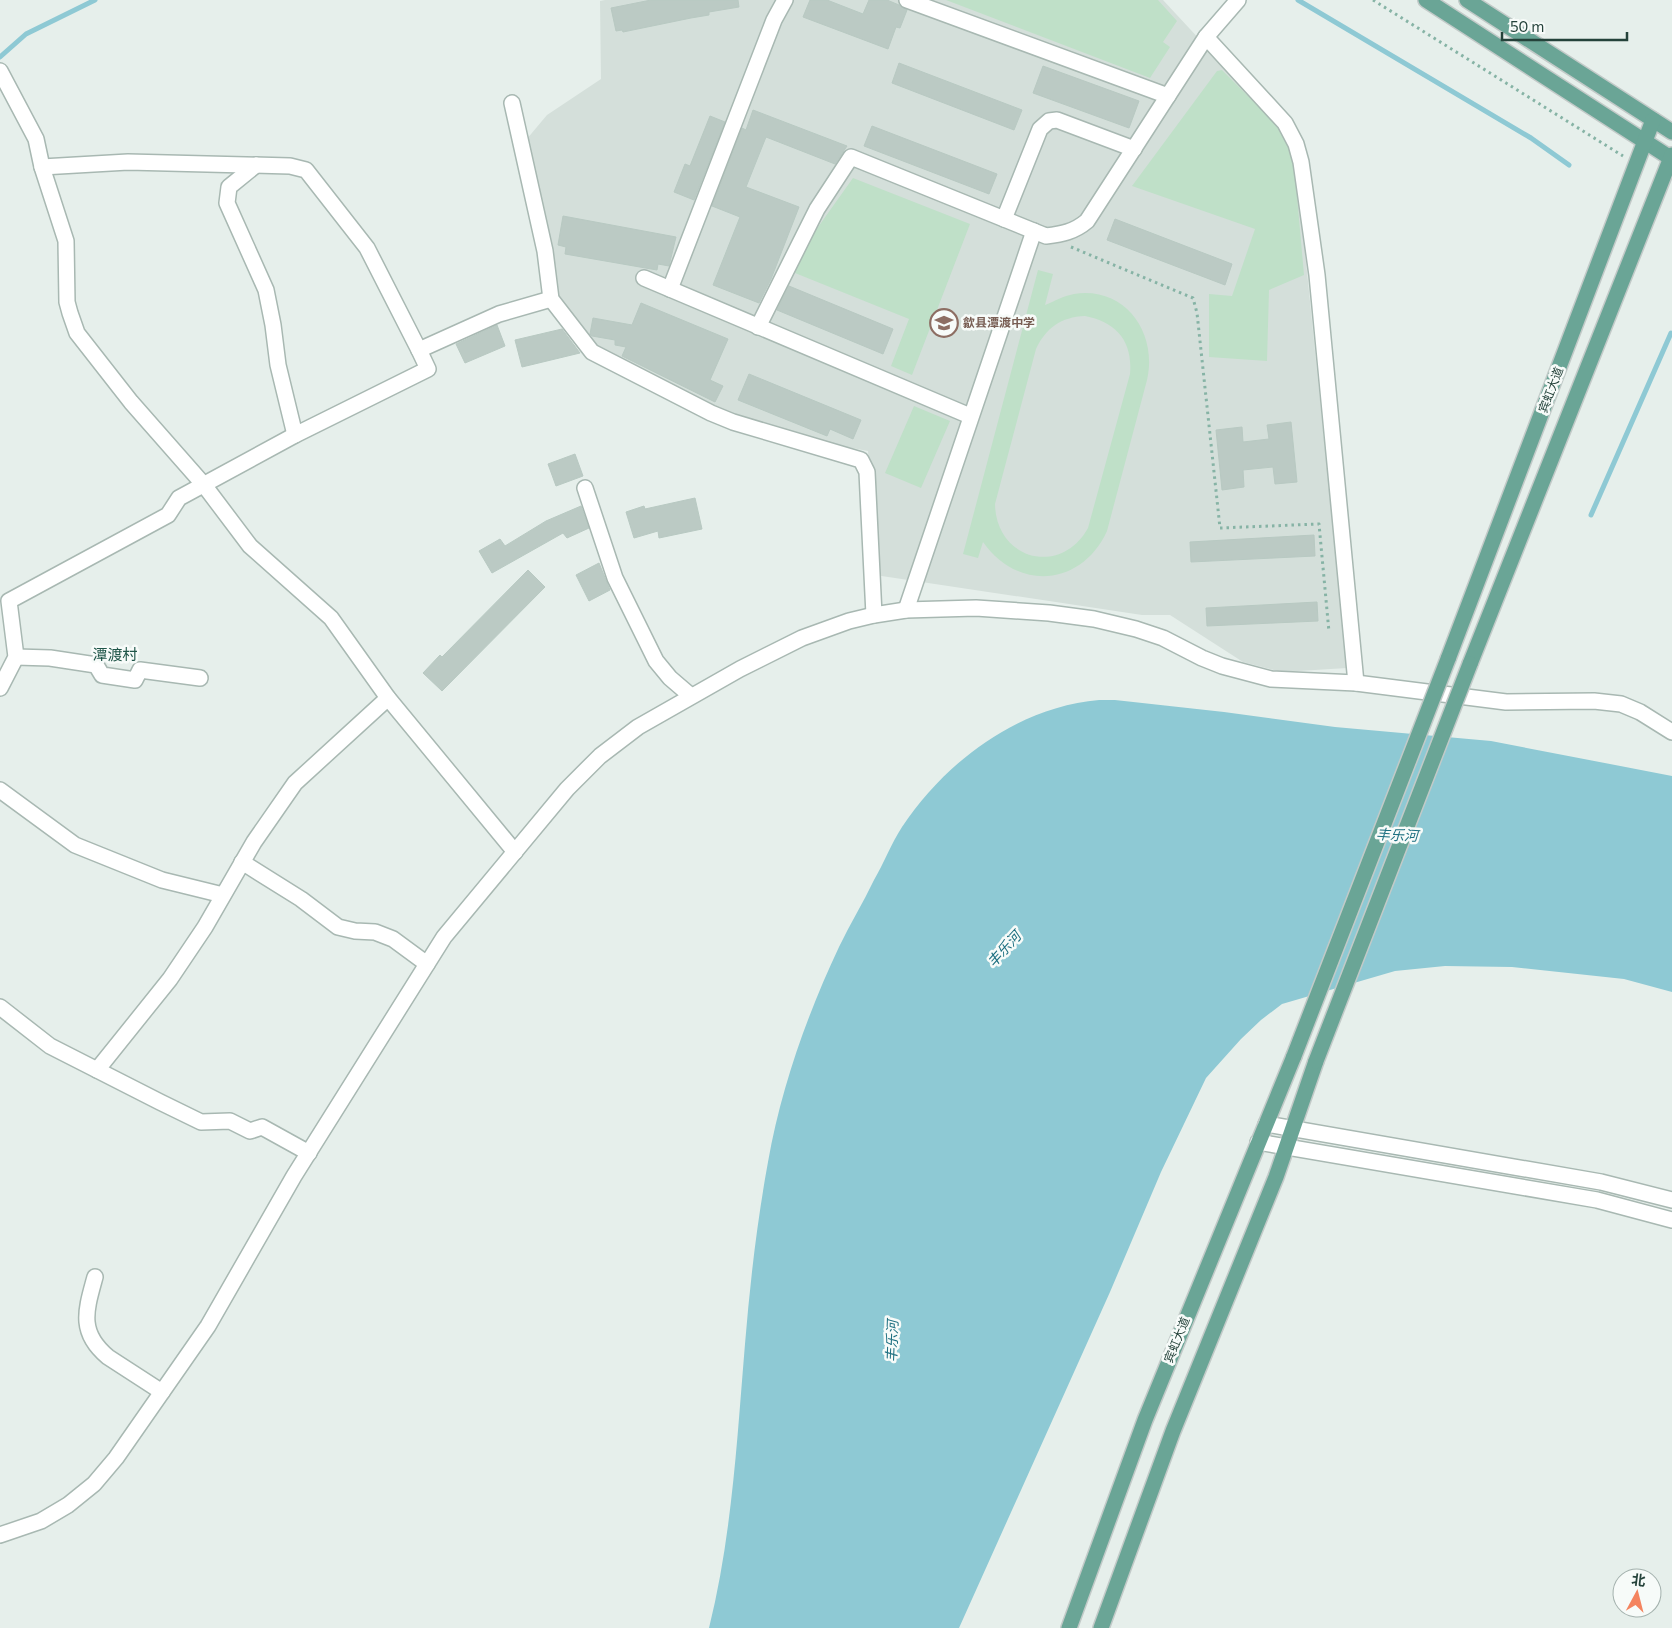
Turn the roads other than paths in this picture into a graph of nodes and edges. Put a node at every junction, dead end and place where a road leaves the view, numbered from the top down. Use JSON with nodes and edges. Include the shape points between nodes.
{"nodes":[{"id":1,"x":785,"y":0,"type":"edge"},
{"id":2,"x":907,"y":0,"type":"edge"},
{"id":3,"x":1238,"y":0,"type":"edge"},
{"id":4,"x":1426,"y":0,"type":"edge"},
{"id":5,"x":1467,"y":0,"type":"edge"},
{"id":6,"x":1206,"y":37,"type":"junction"},
{"id":7,"x":0,"y":73,"type":"edge"},
{"id":8,"x":1168,"y":96,"type":"junction"},
{"id":9,"x":512,"y":103,"type":"dead end"},
{"id":10,"x":1653,"y":120,"type":"junction"},
{"id":11,"x":1672,"y":132,"type":"edge"},
{"id":12,"x":1645,"y":141,"type":"junction"},
{"id":13,"x":1134,"y":149,"type":"junction"},
{"id":14,"x":1672,"y":157,"type":"edge"},
{"id":15,"x":256,"y":165,"type":"junction"},
{"id":16,"x":42,"y":167,"type":"junction"},
{"id":17,"x":1004,"y":219,"type":"junction"},
{"id":18,"x":1040,"y":233,"type":"junction"},
{"id":19,"x":644,"y":278,"type":"dead end"},
{"id":20,"x":670,"y":289,"type":"junction"},
{"id":21,"x":551,"y":299,"type":"junction"},
{"id":22,"x":758,"y":326,"type":"junction"},
{"id":23,"x":419,"y":350,"type":"junction"},
{"id":24,"x":970,"y":416,"type":"junction"},
{"id":25,"x":295,"y":435,"type":"junction"},
{"id":26,"x":204,"y":484,"type":"junction"},
{"id":27,"x":585,"y":488,"type":"dead end"},
{"id":28,"x":906,"y":610,"type":"junction"},
{"id":29,"x":874,"y":615,"type":"junction"},
{"id":30,"x":16,"y":657,"type":"junction"},
{"id":31,"x":200,"y":678,"type":"dead end"},
{"id":32,"x":1356,"y":683,"type":"junction"},
{"id":33,"x":0,"y":688,"type":"edge"},
{"id":34,"x":691,"y":696,"type":"junction"},
{"id":35,"x":388,"y":698,"type":"junction"},
{"id":36,"x":1672,"y":732,"type":"edge"},
{"id":37,"x":0,"y":790,"type":"edge"},
{"id":38,"x":515,"y":852,"type":"junction"},
{"id":39,"x":242,"y":862,"type":"junction"},
{"id":40,"x":223,"y":895,"type":"junction"},
{"id":41,"x":427,"y":964,"type":"junction"},
{"id":42,"x":0,"y":1006,"type":"edge"},
{"id":43,"x":98,"y":1070,"type":"junction"},
{"id":44,"x":1266,"y":1124,"type":"junction"},
{"id":45,"x":1293,"y":1129,"type":"junction"},
{"id":46,"x":1258,"y":1142,"type":"junction"},
{"id":47,"x":1287,"y":1147,"type":"junction"},
{"id":48,"x":308,"y":1153,"type":"junction"},
{"id":49,"x":1672,"y":1200,"type":"edge"},
{"id":50,"x":1672,"y":1220,"type":"edge"},
{"id":51,"x":95,"y":1277,"type":"dead end"},
{"id":52,"x":162,"y":1392,"type":"junction"},
{"id":53,"x":0,"y":1535,"type":"edge"},
{"id":54,"x":1069,"y":1628,"type":"edge"},
{"id":55,"x":1101,"y":1628,"type":"edge"}],
"edges":[{"from":1,"to":20,"type":"street","via":[[774,20]]},
{"from":2,"to":8,"type":"street"},
{"from":3,"to":6,"type":"street"},
{"from":4,"to":12,"type":"main road"},
{"from":5,"to":10,"type":"main road"},
{"from":6,"to":8,"type":"street"},
{"from":6,"to":32,"type":"street","via":[[1285,123],[1301,162],[1317,275]]},
{"from":7,"to":16,"type":"street","via":[[36,139]]},
{"from":8,"to":13,"type":"street"},
{"from":9,"to":21,"type":"street","via":[[545,251]]},
{"from":10,"to":11,"type":"main road"},
{"from":10,"to":12,"type":"main road","name":"宾虹大道"},
{"from":12,"to":14,"type":"main road"},
{"from":12,"to":44,"type":"main road","name":"宾虹大道","bridge":true,"via":[[1448,659]]},
{"from":13,"to":17,"type":"street","via":[[1057,120],[1049,121],[1040,129]]},
{"from":13,"to":18,"type":"street","via":[[1087,221],[1074,230]]},
{"from":14,"to":45,"type":"main road","name":"宾虹大道","bridge":true,"via":[[1470,664],[1316,1061]]},
{"from":15,"to":16,"type":"street","via":[[128,162]]},
{"from":15,"to":23,"type":"street","via":[[306,170],[367,248]]},
{"from":15,"to":25,"type":"street","via":[[229,187],[227,203],[266,290],[278,366]]},
{"from":16,"to":26,"type":"street","via":[[66,241],[67,302],[77,333]]},
{"from":17,"to":18,"type":"street"},
{"from":17,"to":22,"type":"street","via":[[851,157],[817,210]]},
{"from":18,"to":24,"type":"street"},
{"from":19,"to":20,"type":"street"},
{"from":20,"to":22,"type":"street"},
{"from":21,"to":23,"type":"street","via":[[499,314]]},
{"from":21,"to":29,"type":"street","via":[[592,352],[733,422],[861,460],[866,472]]},
{"from":22,"to":24,"type":"street"},
{"from":23,"to":25,"type":"street","via":[[428,369]]},
{"from":24,"to":28,"type":"street"},
{"from":25,"to":26,"type":"street"},
{"from":26,"to":30,"type":"street","via":[[179,498],[168,515],[9,601]]},
{"from":26,"to":35,"type":"street","via":[[250,546],[331,618]]},
{"from":27,"to":34,"type":"street","via":[[615,578],[656,661]]},
{"from":28,"to":29,"type":"street"},
{"from":28,"to":32,"type":"street","via":[[976,608],[1049,612],[1094,619],[1163,638],[1202,658],[1254,675],[1271,679]]},
{"from":29,"to":34,"type":"street","via":[[802,638]]},
{"from":30,"to":31,"type":"street","via":[[96,665],[102,674],[135,680],[140,670]]},
{"from":30,"to":33,"type":"street"},
{"from":32,"to":36,"type":"street","via":[[1506,702],[1573,700],[1621,704]]},
{"from":34,"to":38,"type":"street","via":[[638,727],[600,756],[567,789]]},
{"from":35,"to":38,"type":"street"},
{"from":35,"to":39,"type":"street","via":[[295,783]]},
{"from":37,"to":40,"type":"street","via":[[75,845],[162,880]]},
{"from":38,"to":41,"type":"street","via":[[444,937]]},
{"from":39,"to":40,"type":"street"},
{"from":39,"to":41,"type":"street","via":[[301,898],[338,927],[375,932],[393,939]]},
{"from":40,"to":43,"type":"street","via":[[170,979]]},
{"from":41,"to":48,"type":"street"},
{"from":42,"to":43,"type":"street","via":[[50,1046]]},
{"from":43,"to":48,"type":"street","via":[[201,1122],[230,1121],[250,1131],[262,1128]]},
{"from":44,"to":45,"type":"street"},
{"from":44,"to":46,"type":"main road","name":"宾虹大道"},
{"from":45,"to":47,"type":"main road"},
{"from":45,"to":49,"type":"street","via":[[1601,1182]]},
{"from":46,"to":47,"type":"street"},
{"from":46,"to":54,"type":"main road","name":"宾虹大道","via":[[1145,1420]]},
{"from":47,"to":50,"type":"street","via":[[1597,1200]]},
{"from":47,"to":55,"type":"main road","via":[[1173,1431]]},
{"from":48,"to":52,"type":"street","via":[[208,1326]]},
{"from":51,"to":52,"type":"street","via":[[86,1311],[93,1342],[108,1357]]},
{"from":52,"to":53,"type":"street","via":[[116,1458],[81,1496],[41,1521]]}]}
